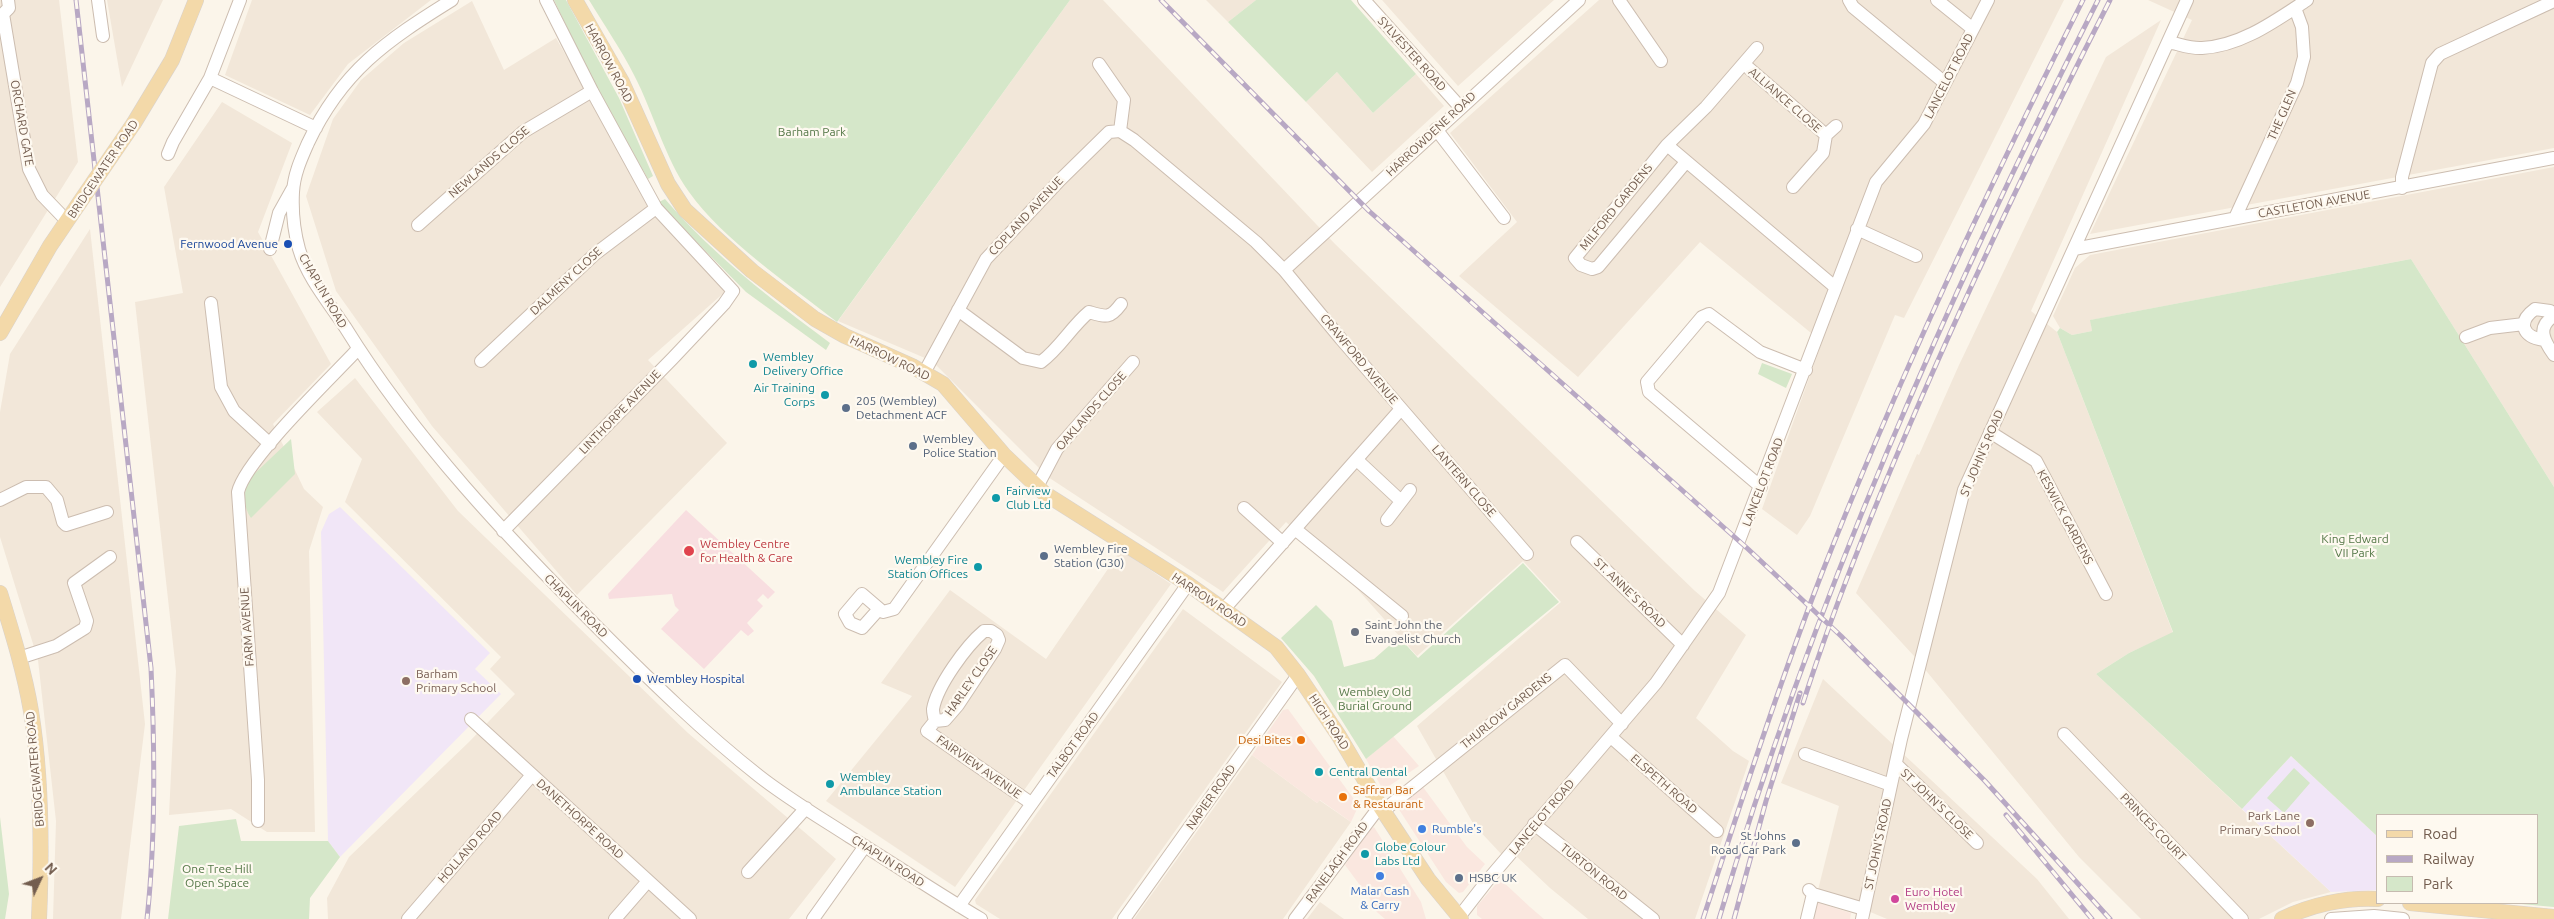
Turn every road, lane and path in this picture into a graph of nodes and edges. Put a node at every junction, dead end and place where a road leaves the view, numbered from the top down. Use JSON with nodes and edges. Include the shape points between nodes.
{"nodes":[{"id":1,"x":8,"y":0,"type":"edge"},
{"id":2,"x":98,"y":0,"type":"edge"},
{"id":3,"x":196,"y":0,"type":"edge"},
{"id":4,"x":240,"y":0,"type":"edge"},
{"id":5,"x":452,"y":0,"type":"edge"},
{"id":6,"x":546,"y":0,"type":"edge"},
{"id":7,"x":575,"y":0,"type":"edge"},
{"id":8,"x":1364,"y":0,"type":"edge"},
{"id":9,"x":1579,"y":0,"type":"edge"},
{"id":10,"x":1619,"y":0,"type":"edge"},
{"id":11,"x":1849,"y":0,"type":"edge"},
{"id":12,"x":1937,"y":0,"type":"edge"},
{"id":13,"x":1988,"y":0,"type":"edge"},
{"id":14,"x":2187,"y":0,"type":"edge"},
{"id":15,"x":2306,"y":0,"type":"edge"},
{"id":16,"x":2554,"y":1,"type":"edge"},
{"id":17,"x":2294,"y":8,"type":"junction"},
{"id":18,"x":2,"y":13,"type":"edge"},
{"id":19,"x":1973,"y":29,"type":"junction"},
{"id":20,"x":102,"y":36,"type":"dead end"},
{"id":21,"x":2168,"y":42,"type":"junction"},
{"id":22,"x":1757,"y":48,"type":"dead end"},
{"id":23,"x":1661,"y":61,"type":"dead end"},
{"id":24,"x":1099,"y":64,"type":"dead end"},
{"id":25,"x":1744,"y":64,"type":"junction"},
{"id":26,"x":210,"y":78,"type":"junction"},
{"id":27,"x":1944,"y":83,"type":"junction"},
{"id":28,"x":592,"y":91,"type":"junction"},
{"id":29,"x":1460,"y":107,"type":"junction"},
{"id":30,"x":1836,"y":126,"type":"dead end"},
{"id":31,"x":316,"y":128,"type":"junction"},
{"id":32,"x":1436,"y":129,"type":"junction"},
{"id":33,"x":1120,"y":131,"type":"junction"},
{"id":34,"x":1826,"y":135,"type":"junction"},
{"id":35,"x":1667,"y":145,"type":"junction"},
{"id":36,"x":168,"y":154,"type":"dead end"},
{"id":37,"x":2554,"y":158,"type":"edge"},
{"id":38,"x":1686,"y":162,"type":"junction"},
{"id":39,"x":1793,"y":187,"type":"dead end"},
{"id":40,"x":293,"y":188,"type":"junction"},
{"id":41,"x":2402,"y":188,"type":"junction"},
{"id":42,"x":656,"y":208,"type":"junction"},
{"id":43,"x":69,"y":218,"type":"junction"},
{"id":44,"x":1504,"y":218,"type":"dead end"},
{"id":45,"x":2235,"y":218,"type":"junction"},
{"id":46,"x":418,"y":225,"type":"dead end"},
{"id":47,"x":1857,"y":229,"type":"junction"},
{"id":48,"x":270,"y":248,"type":"dead end"},
{"id":49,"x":2074,"y":249,"type":"junction"},
{"id":50,"x":1916,"y":256,"type":"dead end"},
{"id":51,"x":1284,"y":270,"type":"junction"},
{"id":52,"x":1835,"y":287,"type":"junction"},
{"id":53,"x":211,"y":303,"type":"dead end"},
{"id":54,"x":1121,"y":304,"type":"dead end"},
{"id":55,"x":958,"y":310,"type":"junction"},
{"id":56,"x":2554,"y":316,"type":"edge"},
{"id":57,"x":2524,"y":324,"type":"junction"},
{"id":58,"x":0,"y":334,"type":"edge"},
{"id":59,"x":2466,"y":336,"type":"dead end"},
{"id":60,"x":2544,"y":340,"type":"junction"},
{"id":61,"x":358,"y":349,"type":"junction"},
{"id":62,"x":2554,"y":355,"type":"edge"},
{"id":63,"x":481,"y":361,"type":"dead end"},
{"id":64,"x":1133,"y":362,"type":"dead end"},
{"id":65,"x":1806,"y":370,"type":"junction"},
{"id":66,"x":924,"y":373,"type":"junction"},
{"id":67,"x":1401,"y":409,"type":"junction"},
{"id":68,"x":1990,"y":432,"type":"junction"},
{"id":69,"x":270,"y":444,"type":"junction"},
{"id":70,"x":1004,"y":455,"type":"junction"},
{"id":71,"x":1357,"y":460,"type":"junction"},
{"id":72,"x":1037,"y":487,"type":"junction"},
{"id":73,"x":1761,"y":487,"type":"junction"},
{"id":74,"x":1410,"y":490,"type":"dead end"},
{"id":75,"x":0,"y":500,"type":"edge"},
{"id":76,"x":1401,"y":501,"type":"junction"},
{"id":77,"x":1244,"y":508,"type":"dead end"},
{"id":78,"x":108,"y":512,"type":"dead end"},
{"id":79,"x":1387,"y":520,"type":"dead end"},
{"id":80,"x":1295,"y":529,"type":"junction"},
{"id":81,"x":504,"y":531,"type":"junction"},
{"id":82,"x":1576,"y":542,"type":"dead end"},
{"id":83,"x":1283,"y":543,"type":"junction"},
{"id":84,"x":1527,"y":554,"type":"dead end"},
{"id":85,"x":110,"y":557,"type":"dead end"},
{"id":86,"x":1188,"y":584,"type":"junction"},
{"id":87,"x":0,"y":593,"type":"edge"},
{"id":88,"x":2106,"y":594,"type":"dead end"},
{"id":89,"x":879,"y":609,"type":"dead end"},
{"id":90,"x":1224,"y":609,"type":"junction"},
{"id":91,"x":1402,"y":616,"type":"dead end"},
{"id":92,"x":1683,"y":645,"type":"junction"},
{"id":93,"x":20,"y":658,"type":"junction"},
{"id":94,"x":1298,"y":674,"type":"junction"},
{"id":95,"x":471,"y":719,"type":"dead end"},
{"id":96,"x":935,"y":721,"type":"junction"},
{"id":97,"x":1622,"y":724,"type":"junction"},
{"id":98,"x":927,"y":731,"type":"joint"},
{"id":99,"x":2064,"y":734,"type":"dead end"},
{"id":100,"x":1611,"y":737,"type":"junction"},
{"id":101,"x":1805,"y":754,"type":"dead end"},
{"id":102,"x":1897,"y":765,"type":"junction"},
{"id":103,"x":532,"y":775,"type":"junction"},
{"id":104,"x":1891,"y":785,"type":"junction"},
{"id":105,"x":1031,"y":803,"type":"junction"},
{"id":106,"x":806,"y":808,"type":"junction"},
{"id":107,"x":1381,"y":808,"type":"junction"},
{"id":108,"x":258,"y":821,"type":"dead end"},
{"id":109,"x":1534,"y":824,"type":"junction"},
{"id":110,"x":1717,"y":830,"type":"dead end"},
{"id":111,"x":1978,"y":843,"type":"dead end"},
{"id":112,"x":865,"y":846,"type":"junction"},
{"id":113,"x":748,"y":872,"type":"dead end"},
{"id":114,"x":648,"y":881,"type":"junction"},
{"id":115,"x":2376,"y":899,"type":"edge"},
{"id":116,"x":2417,"y":904,"type":"edge"},
{"id":117,"x":959,"y":906,"type":"junction"},
{"id":118,"x":2489,"y":915,"type":"edge"},
{"id":119,"x":1863,"y":916,"type":"edge"},
{"id":120,"x":2554,"y":917,"type":"edge"},
{"id":121,"x":39,"y":919,"type":"edge"},
{"id":122,"x":408,"y":919,"type":"edge"},
{"id":123,"x":614,"y":919,"type":"edge"},
{"id":124,"x":690,"y":919,"type":"edge"},
{"id":125,"x":813,"y":919,"type":"edge"},
{"id":126,"x":981,"y":919,"type":"edge"},
{"id":127,"x":1124,"y":919,"type":"edge"},
{"id":128,"x":1296,"y":919,"type":"edge"},
{"id":129,"x":1459,"y":919,"type":"edge"},
{"id":130,"x":1653,"y":919,"type":"edge"},
{"id":131,"x":1807,"y":919,"type":"edge"},
{"id":132,"x":2242,"y":919,"type":"edge"},
{"id":133,"x":2282,"y":919,"type":"edge"},
{"id":134,"x":2331,"y":919,"type":"edge"},
{"id":135,"x":2403,"y":919,"type":"edge"}],
"edges":[{"from":1,"to":18,"type":"street","name":"ORCHARD GATE","via":[[9,8]]},
{"from":2,"to":20,"type":"street"},
{"from":3,"to":43,"type":"main road","name":"BRIDGEWATER ROAD","bridge":true,"via":[[172,60],[134,123]]},
{"from":4,"to":26,"type":"street"},
{"from":5,"to":31,"type":"street","name":"CHAPLIN ROAD","via":[[355,70],[331,100]]},
{"from":6,"to":28,"type":"street"},
{"from":7,"to":66,"type":"main road","name":"HARROW ROAD","via":[[622,82],[668,184],[685,210],[752,271],[815,319]]},
{"from":8,"to":29,"type":"street","name":"SYLVESTER ROAD"},
{"from":9,"to":29,"type":"street","name":"HARROWDENE ROAD"},
{"from":10,"to":23,"type":"street"},
{"from":11,"to":27,"type":"street","via":[[1853,7]]},
{"from":12,"to":19,"type":"street"},
{"from":13,"to":19,"type":"street","name":"LANCELOT ROAD"},
{"from":14,"to":21,"type":"street","name":"ST JOHN'S ROAD"},
{"from":15,"to":17,"type":"street"},
{"from":16,"to":41,"type":"street","via":[[2440,54],[2432,63],[2402,177]]},
{"from":17,"to":21,"type":"street","via":[[2246,37],[2222,45],[2200,48]]},
{"from":17,"to":45,"type":"street","name":"THE GLEN","via":[[2302,27],[2304,57]]},
{"from":18,"to":43,"type":"street","name":"ORCHARD GATE","via":[[29,169],[42,195]]},
{"from":19,"to":27,"type":"street","name":"LANCELOT ROAD"},
{"from":21,"to":49,"type":"street","name":"ST JOHN'S ROAD"},
{"from":22,"to":25,"type":"street","name":"MILFORD GARDENS"},
{"from":24,"to":33,"type":"street","via":[[1124,100]]},
{"from":25,"to":34,"type":"street","name":"ALLIANCE CLOSE"},
{"from":25,"to":35,"type":"street","name":"MILFORD GARDENS"},
{"from":26,"to":31,"type":"street"},
{"from":26,"to":36,"type":"street"},
{"from":27,"to":47,"type":"street","name":"LANCELOT ROAD","via":[[1924,124],[1876,182]]},
{"from":28,"to":42,"type":"street"},
{"from":28,"to":46,"type":"street","name":"NEWLANDS CLOSE","via":[[523,132]]},
{"from":29,"to":32,"type":"street","name":"HARROWDENE ROAD"},
{"from":30,"to":34,"type":"street","name":"ALLIANCE CLOSE"},
{"from":31,"to":40,"type":"street","name":"CHAPLIN ROAD","via":[[299,164]]},
{"from":32,"to":44,"type":"street"},
{"from":32,"to":51,"type":"street","name":"HARROWDENE ROAD"},
{"from":33,"to":51,"type":"street","name":"CRAWFORD AVENUE","via":[[1256,242]]},
{"from":33,"to":55,"type":"street","name":"COPLAND AVENUE","via":[[1109,132],[986,259]]},
{"from":34,"to":39,"type":"street","name":"ALLIANCE CLOSE","via":[[1823,153]]},
{"from":35,"to":38,"type":"street"},
{"from":35,"to":38,"type":"street","name":"MILFORD GARDENS","via":[[1575,258],[1581,265],[1592,269],[1598,267]]},
{"from":37,"to":41,"type":"street","name":"CASTLETON AVENUE"},
{"from":38,"to":52,"type":"street"},
{"from":40,"to":48,"type":"street","name":"CHAPLIN ROAD","via":[[279,213]]},
{"from":40,"to":61,"type":"street","name":"CHAPLIN ROAD","via":[[294,223],[306,266]]},
{"from":41,"to":45,"type":"street","name":"CASTLETON AVENUE"},
{"from":42,"to":63,"type":"street","name":"DALMENY CLOSE","via":[[595,254]]},
{"from":42,"to":81,"type":"street","name":"LINTHORPE AVENUE","via":[[730,284],[733,291],[718,311]]},
{"from":43,"to":58,"type":"main road","name":"BRIDGEWATER ROAD"},
{"from":45,"to":49,"type":"street","name":"CASTLETON AVENUE"},
{"from":47,"to":50,"type":"street"},
{"from":47,"to":52,"type":"street","name":"LANCELOT ROAD"},
{"from":49,"to":68,"type":"street","name":"ST JOHN'S ROAD"},
{"from":51,"to":67,"type":"street","name":"CRAWFORD AVENUE"},
{"from":52,"to":65,"type":"street","name":"LANCELOT ROAD"},
{"from":53,"to":69,"type":"street","via":[[221,387],[234,411]]},
{"from":54,"to":55,"type":"street","via":[[1114,314],[1104,316],[1089,312],[1041,362],[1023,358]]},
{"from":55,"to":66,"type":"street","name":"COPLAND AVENUE"},
{"from":56,"to":57,"type":"street","via":[[2550,311],[2535,309]]},
{"from":56,"to":60,"type":"street","via":[[2542,329]]},
{"from":57,"to":59,"type":"street","via":[[2490,328]]},
{"from":57,"to":60,"type":"street","via":[[2525,331],[2532,338]]},
{"from":60,"to":62,"type":"street"},
{"from":61,"to":69,"type":"street","name":"FARM AVENUE"},
{"from":61,"to":81,"type":"street","name":"CHAPLIN ROAD","via":[[432,448]]},
{"from":64,"to":72,"type":"street","name":"OAKLANDS CLOSE","via":[[1057,448]]},
{"from":65,"to":73,"type":"street","name":"LANCELOT ROAD"},
{"from":65,"to":73,"type":"street","via":[[1760,352],[1709,314],[1702,316],[1647,382],[1649,392]]},
{"from":66,"to":70,"type":"main road","name":"HARROW ROAD","via":[[956,398]]},
{"from":67,"to":71,"type":"street","name":"CRAWFORD AVENUE"},
{"from":67,"to":84,"type":"street","name":"LANTERN CLOSE"},
{"from":68,"to":88,"type":"street","name":"KESWICK GARDENS","via":[[2036,462]]},
{"from":68,"to":102,"type":"street","name":"ST JOHN'S ROAD","via":[[1964,490]]},
{"from":69,"to":108,"type":"street","name":"FARM AVENUE","via":[[240,481],[238,492]]},
{"from":70,"to":72,"type":"main road","name":"HARROW ROAD"},
{"from":70,"to":89,"type":"street","via":[[894,608],[883,612]]},
{"from":71,"to":76,"type":"street"},
{"from":71,"to":80,"type":"street","name":"CRAWFORD AVENUE"},
{"from":72,"to":86,"type":"main road","name":"HARROW ROAD"},
{"from":73,"to":92,"type":"street","name":"LANCELOT ROAD","via":[[1719,594]]},
{"from":74,"to":76,"type":"street"},
{"from":75,"to":78,"type":"street","via":[[26,487],[46,487],[57,500],[66,525]]},
{"from":76,"to":79,"type":"street"},
{"from":77,"to":83,"type":"street"},
{"from":80,"to":83,"type":"street","name":"CRAWFORD AVENUE"},
{"from":80,"to":91,"type":"street"},
{"from":81,"to":106,"type":"street","name":"CHAPLIN ROAD","via":[[560,591],[706,732],[760,777]]},
{"from":82,"to":92,"type":"street","name":"ST. ANNE'S ROAD"},
{"from":83,"to":90,"type":"street","name":"CRAWFORD AVENUE"},
{"from":85,"to":93,"type":"street","via":[[74,583],[87,621],[85,628],[56,646]]},
{"from":86,"to":90,"type":"main road","name":"HARROW ROAD"},
{"from":86,"to":105,"type":"street","name":"TALBOT ROAD"},
{"from":87,"to":93,"type":"main road","name":"BRIDGEWATER ROAD"},
{"from":90,"to":94,"type":"main road","name":"HARROW ROAD","via":[[1276,647]]},
{"from":92,"to":97,"type":"street","name":"LANCELOT ROAD"},
{"from":93,"to":121,"type":"main road","name":"BRIDGEWATER ROAD","via":[[36,758],[42,860]]},
{"from":94,"to":107,"type":"main road","name":"HIGH ROAD"},
{"from":94,"to":127,"type":"street","name":"NAPIER ROAD"},
{"from":95,"to":103,"type":"street","name":"DANETHORPE ROAD"},
{"from":96,"to":96,"type":"street","name":"HARLEY CLOSE","via":[[933,710],[941,690],[961,658],[984,631],[997,635],[995,648],[958,705],[945,720]]},
{"from":96,"to":98,"type":"street","name":"HARLEY CLOSE"},
{"from":97,"to":100,"type":"street","name":"LANCELOT ROAD"},
{"from":97,"to":107,"type":"street","name":"THURLOW GARDENS","via":[[1565,665]]},
{"from":98,"to":105,"type":"street","name":"FAIRVIEW AVENUE"},
{"from":99,"to":132,"type":"street","name":"PRINCES COURT"},
{"from":100,"to":109,"type":"street","name":"LANCELOT ROAD"},
{"from":100,"to":110,"type":"street","name":"ELSPETH ROAD"},
{"from":101,"to":104,"type":"street"},
{"from":102,"to":104,"type":"street","name":"ST JOHN'S ROAD"},
{"from":102,"to":111,"type":"street","name":"ST JOHN'S CLOSE"},
{"from":103,"to":114,"type":"street","name":"DANETHORPE ROAD"},
{"from":103,"to":122,"type":"street","name":"HOLLAND ROAD"},
{"from":104,"to":119,"type":"street","name":"ST JOHN'S ROAD"},
{"from":105,"to":117,"type":"street","name":"TALBOT ROAD"},
{"from":106,"to":112,"type":"street","name":"CHAPLIN ROAD"},
{"from":106,"to":113,"type":"street"},
{"from":107,"to":128,"type":"street","name":"RANELAGH ROAD"},
{"from":107,"to":129,"type":"main road","name":"HIGH ROAD","via":[[1433,887]]},
{"from":109,"to":129,"type":"street","name":"LANCELOT ROAD"},
{"from":109,"to":130,"type":"street","name":"TURTON ROAD"},
{"from":112,"to":117,"type":"street","name":"CHAPLIN ROAD"},
{"from":112,"to":125,"type":"street"},
{"from":114,"to":123,"type":"street"},
{"from":114,"to":124,"type":"street","name":"DANETHORPE ROAD"},
{"from":115,"to":133,"type":"main road","via":[[2350,899],[2293,913]]},
{"from":116,"to":118,"type":"main road"},
{"from":117,"to":126,"type":"street","name":"CHAPLIN ROAD"},
{"from":118,"to":120,"type":"main road"},
{"from":119,"to":131,"type":"street","via":[[1811,892]]},
{"from":134,"to":135,"type":"street","via":[[2374,916]]}]}
